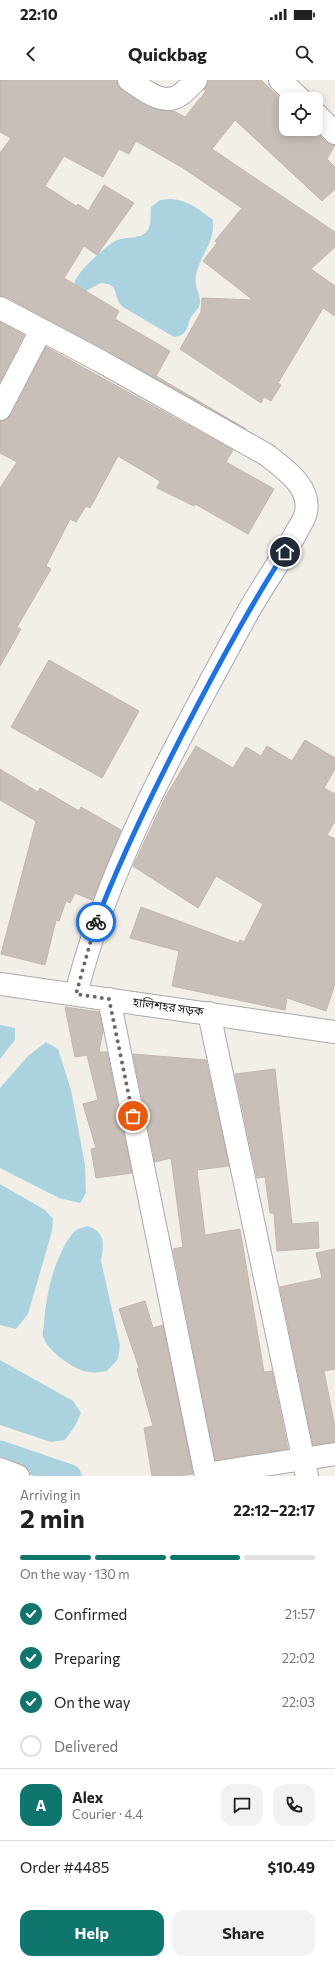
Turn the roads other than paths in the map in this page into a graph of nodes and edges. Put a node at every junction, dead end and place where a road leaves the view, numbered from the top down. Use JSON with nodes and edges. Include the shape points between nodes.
{"nodes":[{"id":1,"x":129,"y":80,"type":"edge"},
{"id":2,"x":196,"y":80,"type":"edge"},
{"id":3,"x":280,"y":80,"type":"edge"},
{"id":4,"x":293,"y":92,"type":"edge"},
{"id":5,"x":323,"y":121,"type":"edge"},
{"id":6,"x":335,"y":133,"type":"edge"},
{"id":7,"x":0,"y":308,"type":"edge"},
{"id":8,"x":41,"y":330,"type":"junction"},
{"id":9,"x":0,"y":409,"type":"edge"},
{"id":10,"x":0,"y":984,"type":"edge"},
{"id":11,"x":76,"y":994,"type":"junction"},
{"id":12,"x":109,"y":999,"type":"junction"},
{"id":13,"x":209,"y":1014,"type":"junction"},
{"id":14,"x":334,"y":1036,"type":"edge"},
{"id":15,"x":335,"y":1454,"type":"edge"},
{"id":16,"x":306,"y":1468,"type":"edge"},
{"id":17,"x":0,"y":1469,"type":"edge"},
{"id":18,"x":206,"y":1475,"type":"edge"},
{"id":19,"x":18,"y":1476,"type":"edge"}],
"edges":[{"from":1,"to":2,"type":"street","via":[[150,94],[168,100],[179,96]]},
{"from":3,"to":4,"type":"street"},
{"from":5,"to":6,"type":"street"},
{"from":7,"to":8,"type":"street"},
{"from":8,"to":9,"type":"street"},
{"from":8,"to":11,"type":"street","via":[[267,456],[290,474],[305,492],[306,512],[292,540],[254,600],[145,808],[96,923]]},
{"from":10,"to":11,"type":"street","name":"হালিশহর সড়ক"},
{"from":11,"to":12,"type":"street","name":"হালিশহর সড়ক"},
{"from":12,"to":13,"type":"street","name":"হালিশহর সড়ক"},
{"from":12,"to":18,"type":"street"},
{"from":13,"to":14,"type":"street","name":"হালিশহর সড়ক"},
{"from":13,"to":16,"type":"street"},
{"from":15,"to":16,"type":"street"},
{"from":16,"to":18,"type":"street"},
{"from":17,"to":19,"type":"street"}]}
